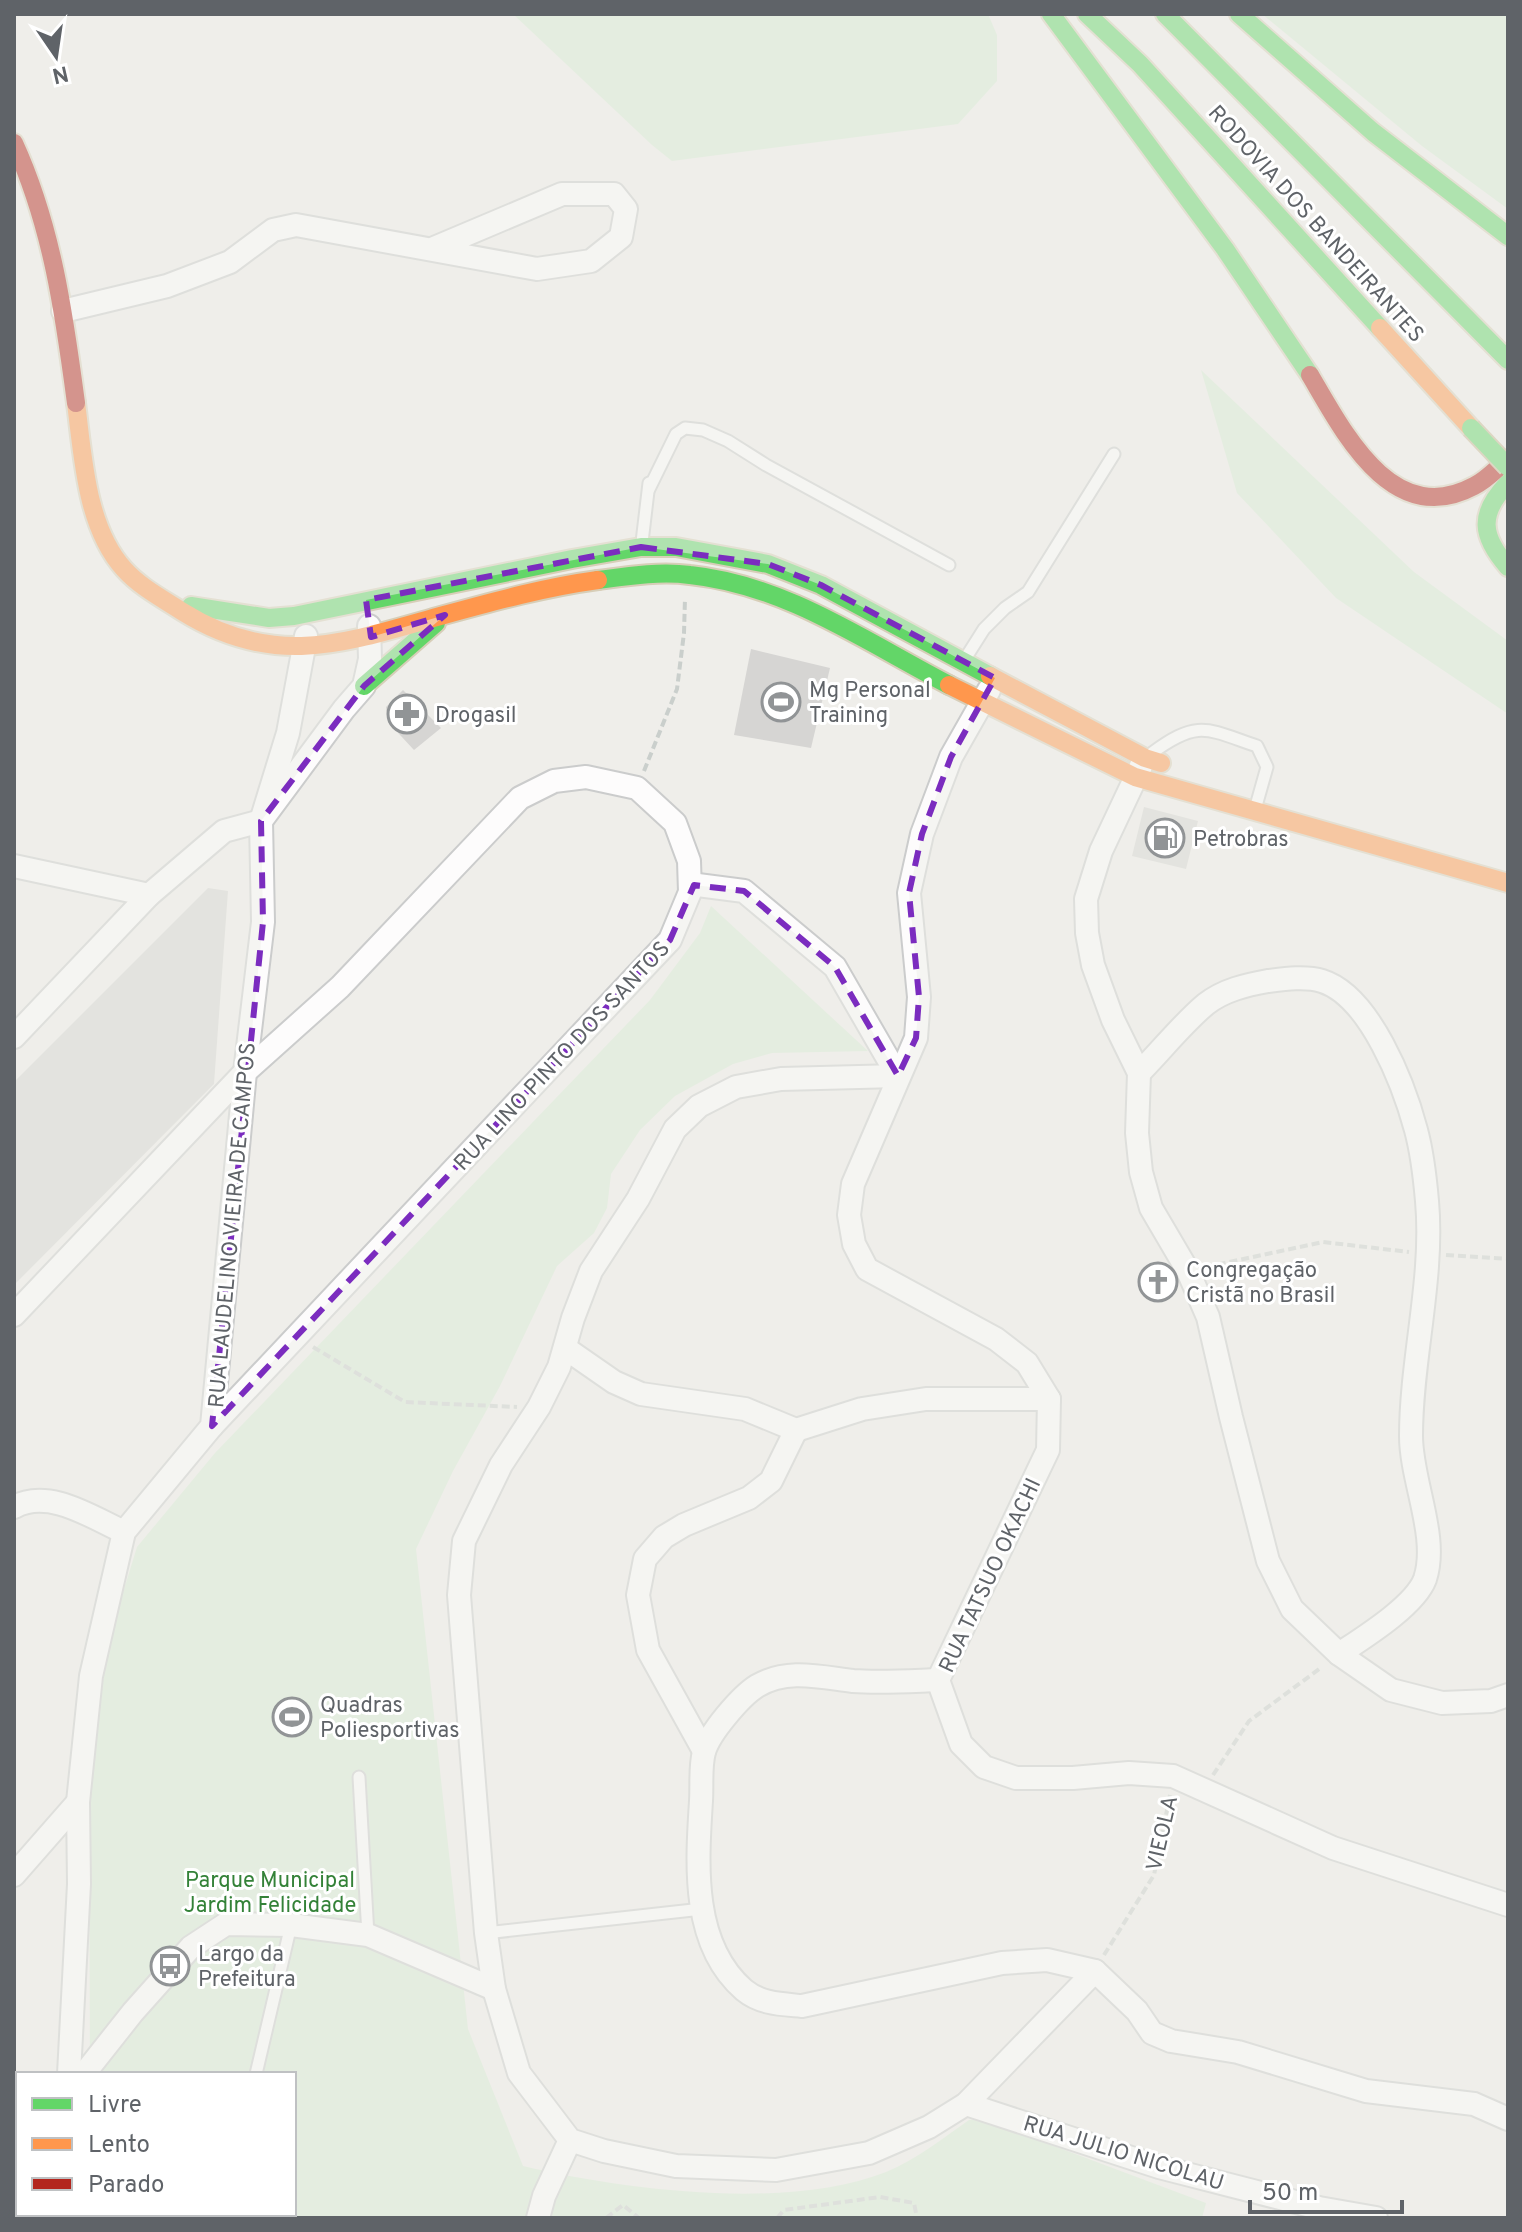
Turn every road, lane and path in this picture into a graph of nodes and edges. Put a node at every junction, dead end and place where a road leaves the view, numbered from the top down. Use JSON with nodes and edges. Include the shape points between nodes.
{"nodes":[{"id":1,"x":1051,"y":14,"type":"edge"},
{"id":2,"x":1087,"y":14,"type":"edge"},
{"id":3,"x":1165,"y":14,"type":"edge"},
{"id":4,"x":1239,"y":14,"type":"edge"},
{"id":5,"x":14,"y":143,"type":"edge"},
{"id":6,"x":1508,"y":236,"type":"edge"},
{"id":7,"x":432,"y":249,"type":"junction"},
{"id":8,"x":63,"y":311,"type":"junction"},
{"id":9,"x":1508,"y":360,"type":"edge"},
{"id":10,"x":1114,"y":454,"type":"dead end"},
{"id":11,"x":1508,"y":459,"type":"edge"},
{"id":12,"x":1508,"y":467,"type":"edge"},
{"id":13,"x":1508,"y":483,"type":"edge"},
{"id":14,"x":641,"y":547,"type":"junction"},
{"id":15,"x":949,"y":565,"type":"dead end"},
{"id":16,"x":1508,"y":567,"type":"edge"},
{"id":17,"x":685,"y":574,"type":"junction"},
{"id":18,"x":640,"y":576,"type":"junction"},
{"id":19,"x":165,"y":600,"type":"junction"},
{"id":20,"x":366,"y":600,"type":"junction"},
{"id":21,"x":317,"y":611,"type":"junction"},
{"id":22,"x":446,"y":615,"type":"junction"},
{"id":23,"x":371,"y":637,"type":"junction"},
{"id":24,"x":303,"y":647,"type":"junction"},
{"id":25,"x":964,"y":660,"type":"junction"},
{"id":26,"x":995,"y":678,"type":"junction"},
{"id":27,"x":364,"y":686,"type":"junction"},
{"id":28,"x":982,"y":703,"type":"junction"},
{"id":29,"x":1174,"y":766,"type":"dead end"},
{"id":30,"x":1140,"y":768,"type":"junction"},
{"id":31,"x":637,"y":788,"type":"junction"},
{"id":32,"x":1254,"y":812,"type":"junction"},
{"id":33,"x":261,"y":821,"type":"junction"},
{"id":34,"x":14,"y":866,"type":"edge"},
{"id":35,"x":1508,"y":883,"type":"edge"},
{"id":36,"x":690,"y":884,"type":"junction"},
{"id":37,"x":149,"y":895,"type":"junction"},
{"id":38,"x":14,"y":1037,"type":"edge"},
{"id":39,"x":245,"y":1072,"type":"junction"},
{"id":40,"x":1139,"y":1073,"type":"junction"},
{"id":41,"x":898,"y":1076,"type":"junction"},
{"id":42,"x":1426,"y":1254,"type":"junction"},
{"id":43,"x":1508,"y":1259,"type":"edge"},
{"id":44,"x":1188,"y":1271,"type":"junction"},
{"id":45,"x":14,"y":1315,"type":"edge"},
{"id":46,"x":296,"y":1337,"type":"junction"},
{"id":47,"x":565,"y":1348,"type":"junction"},
{"id":48,"x":1049,"y":1399,"type":"junction"},
{"id":49,"x":539,"y":1407,"type":"junction"},
{"id":50,"x":212,"y":1426,"type":"junction"},
{"id":51,"x":796,"y":1430,"type":"junction"},
{"id":52,"x":14,"y":1507,"type":"edge"},
{"id":53,"x":124,"y":1532,"type":"junction"},
{"id":54,"x":1339,"y":1654,"type":"junction"},
{"id":55,"x":938,"y":1680,"type":"junction"},
{"id":56,"x":1508,"y":1695,"type":"edge"},
{"id":57,"x":704,"y":1751,"type":"junction"},
{"id":58,"x":1173,"y":1776,"type":"junction"},
{"id":59,"x":359,"y":1777,"type":"dead end"},
{"id":60,"x":1203,"y":1790,"type":"junction"},
{"id":61,"x":78,"y":1802,"type":"junction"},
{"id":62,"x":14,"y":1875,"type":"edge"},
{"id":63,"x":1508,"y":1905,"type":"edge"},
{"id":64,"x":702,"y":1909,"type":"junction"},
{"id":65,"x":291,"y":1925,"type":"junction"},
{"id":66,"x":486,"y":1933,"type":"junction"},
{"id":67,"x":368,"y":1935,"type":"junction"},
{"id":68,"x":1095,"y":1971,"type":"junction"},
{"id":69,"x":494,"y":1989,"type":"junction"},
{"id":70,"x":69,"y":2072,"type":"edge"},
{"id":71,"x":86,"y":2072,"type":"edge"},
{"id":72,"x":256,"y":2072,"type":"edge"},
{"id":73,"x":966,"y":2104,"type":"junction"},
{"id":74,"x":1508,"y":2119,"type":"edge"},
{"id":75,"x":570,"y":2140,"type":"junction"},
{"id":76,"x":538,"y":2218,"type":"edge"},
{"id":77,"x":606,"y":2218,"type":"edge"},
{"id":78,"x":639,"y":2218,"type":"edge"},
{"id":79,"x":777,"y":2218,"type":"edge"},
{"id":80,"x":917,"y":2218,"type":"edge"},
{"id":81,"x":1376,"y":2218,"type":"edge"}],
"edges":[{"from":1,"to":11,"type":"main road","via":[[1191,200],[1371,466],[1403,490],[1439,494],[1476,485]]},
{"from":2,"to":12,"type":"main road","name":"RODOVIA DOS BANDEIRANTES","bridge":true,"via":[[1140,64]]},
{"from":3,"to":9,"type":"main road","name":"RODOVIA DOS BANDEIRANTES"},
{"from":4,"to":6,"type":"main road","via":[[1373,132]]},
{"from":5,"to":8,"type":"main road","via":[[45,227]]},
{"from":7,"to":7,"type":"street","via":[[537,269],[591,261],[621,237],[626,209],[614,194],[562,194]]},
{"from":7,"to":8,"type":"street","via":[[296,225],[273,230],[230,262],[167,286]]},
{"from":8,"to":19,"type":"main road","via":[[94,506],[120,565]]},
{"from":10,"to":25,"type":"lane","via":[[1028,592],[984,629]]},
{"from":13,"to":16,"type":"main road","via":[[1484,520],[1493,548]]},
{"from":14,"to":15,"type":"lane","via":[[649,484],[676,434],[685,428],[728,441]]},
{"from":14,"to":18,"type":"lane"},
{"from":14,"to":20,"type":"main road"},
{"from":14,"to":25,"type":"main road","via":[[676,547],[768,564],[821,585]]},
{"from":17,"to":18,"type":"main road"},
{"from":17,"to":28,"type":"main road","via":[[753,587],[822,616]]},
{"from":17,"to":31,"type":"path","via":[[677,689]]},
{"from":18,"to":22,"type":"main road","via":[[579,581]]},
{"from":19,"to":21,"type":"main road","via":[[269,618]]},
{"from":19,"to":24,"type":"main road","via":[[232,638]]},
{"from":20,"to":21,"type":"main road"},
{"from":20,"to":23,"type":"street"},
{"from":21,"to":24,"type":"street","name":"RUA LAUDELINO VIEIRA DE CAMPOS"},
{"from":22,"to":23,"type":"main road"},
{"from":22,"to":27,"type":"main road"},
{"from":23,"to":24,"type":"main road"},
{"from":23,"to":27,"type":"street"},
{"from":24,"to":33,"type":"street","name":"RUA LAUDELINO VIEIRA DE CAMPOS","via":[[288,733]]},
{"from":25,"to":26,"type":"main road"},
{"from":26,"to":28,"type":"street"},
{"from":26,"to":30,"type":"main road"},
{"from":27,"to":33,"type":"street"},
{"from":28,"to":30,"type":"main road","via":[[1096,761]]},
{"from":28,"to":41,"type":"street","via":[[951,757],[922,834],[909,893],[919,997],[916,1038]]},
{"from":29,"to":30,"type":"main road"},
{"from":30,"to":32,"type":"main road"},
{"from":30,"to":32,"type":"lane","via":[[1176,735],[1206,729],[1257,746],[1267,767]]},
{"from":30,"to":40,"type":"street","via":[[1101,851],[1086,899],[1093,965]]},
{"from":31,"to":36,"type":"street","name":"RUA LINO PINTO DOS SANTOS","via":[[675,823],[689,861]]},
{"from":31,"to":39,"type":"street","via":[[586,777],[554,781],[520,798],[340,987]]},
{"from":32,"to":35,"type":"main road"},
{"from":33,"to":37,"type":"street","via":[[224,831]]},
{"from":33,"to":39,"type":"street","name":"RUA LAUDELINO VIEIRA DE CAMPOS","via":[[263,922]]},
{"from":34,"to":37,"type":"street"},
{"from":36,"to":41,"type":"street","via":[[744,891],[835,967]]},
{"from":36,"to":46,"type":"street","name":"RUA LINO PINTO DOS SANTOS","via":[[670,940]]},
{"from":37,"to":38,"type":"street"},
{"from":39,"to":45,"type":"street"},
{"from":39,"to":50,"type":"street","name":"RUA LAUDELINO VIEIRA DE CAMPOS"},
{"from":40,"to":42,"type":"street","via":[[1208,1003],[1241,986],[1284,978],[1323,981],[1352,1000],[1380,1037],[1391,1063],[1416,1130],[1427,1203]]},
{"from":40,"to":44,"type":"street","via":[[1141,1172],[1151,1208]]},
{"from":41,"to":47,"type":"street","via":[[781,1079],[736,1087],[699,1106],[675,1129],[591,1271]]},
{"from":41,"to":48,"type":"street","via":[[853,1184],[849,1215],[854,1244],[867,1269],[996,1339],[1027,1363]]},
{"from":42,"to":43,"type":"path"},
{"from":42,"to":44,"type":"path","via":[[1323,1242]]},
{"from":42,"to":54,"type":"street","via":[[1411,1439],[1430,1554],[1424,1582],[1393,1617]]},
{"from":44,"to":54,"type":"street","via":[[1208,1317],[1268,1561],[1292,1609]]},
{"from":46,"to":49,"type":"path","via":[[405,1402]]},
{"from":46,"to":50,"type":"street","name":"RUA LINO PINTO DOS SANTOS"},
{"from":47,"to":49,"type":"street"},
{"from":47,"to":51,"type":"street","via":[[641,1394],[745,1409]]},
{"from":48,"to":51,"type":"street","via":[[926,1399],[862,1409]]},
{"from":48,"to":55,"type":"street","name":"RUA TATSUO OKACHI","via":[[1048,1450]]},
{"from":49,"to":66,"type":"street","via":[[501,1465],[464,1541],[459,1595]]},
{"from":50,"to":53,"type":"street","name":"RUA LAUDELINO VIEIRA DE CAMPOS"},
{"from":51,"to":57,"type":"street","via":[[771,1481],[749,1498],[664,1537],[645,1559],[638,1595],[648,1650]]},
{"from":52,"to":53,"type":"street","via":[[50,1500]]},
{"from":53,"to":61,"type":"street","name":"RUA LAUDELINO VIEIRA DE CAMPOS","via":[[91,1676]]},
{"from":54,"to":56,"type":"street","via":[[1391,1690],[1442,1703]]},
{"from":54,"to":60,"type":"path","via":[[1249,1721]]},
{"from":55,"to":57,"type":"street","via":[[777,1677],[756,1686],[727,1714]]},
{"from":55,"to":58,"type":"street","name":"RUA TATSUO OKACHI","via":[[961,1744],[984,1767],[1016,1778]]},
{"from":57,"to":64,"type":"street","via":[[698,1844]]},
{"from":58,"to":60,"type":"street","name":"RUA TATSUO OKACHI"},
{"from":58,"to":68,"type":"path","name":"VIEOLA","via":[[1154,1875]]},
{"from":59,"to":67,"type":"lane"},
{"from":60,"to":63,"type":"street","name":"RUA TATSUO OKACHI","via":[[1333,1848]]},
{"from":61,"to":62,"type":"street"},
{"from":61,"to":70,"type":"street","name":"RUA LAUDELINO VIEIRA DE CAMPOS"},
{"from":64,"to":66,"type":"lane"},
{"from":64,"to":68,"type":"street","via":[[725,1970],[746,1992],[769,2004],[802,2006],[1002,1963],[1047,1960]]},
{"from":65,"to":67,"type":"street"},
{"from":65,"to":71,"type":"street","via":[[226,1924],[191,1947]]},
{"from":65,"to":72,"type":"lane"},
{"from":66,"to":69,"type":"street"},
{"from":67,"to":69,"type":"street"},
{"from":68,"to":73,"type":"street"},
{"from":68,"to":74,"type":"street","via":[[1152,2033],[1171,2041],[1238,2052],[1366,2091],[1474,2104]]},
{"from":69,"to":75,"type":"street","via":[[519,2073]]},
{"from":73,"to":75,"type":"street","via":[[869,2153],[776,2170],[676,2166]]},
{"from":73,"to":81,"type":"street","name":"RUA JULIO NICOLAU","via":[[1159,2167]]},
{"from":75,"to":76,"type":"street"},
{"from":77,"to":78,"type":"path","via":[[623,2205]]},
{"from":79,"to":80,"type":"path","via":[[784,2210],[880,2197],[914,2203]]}]}
